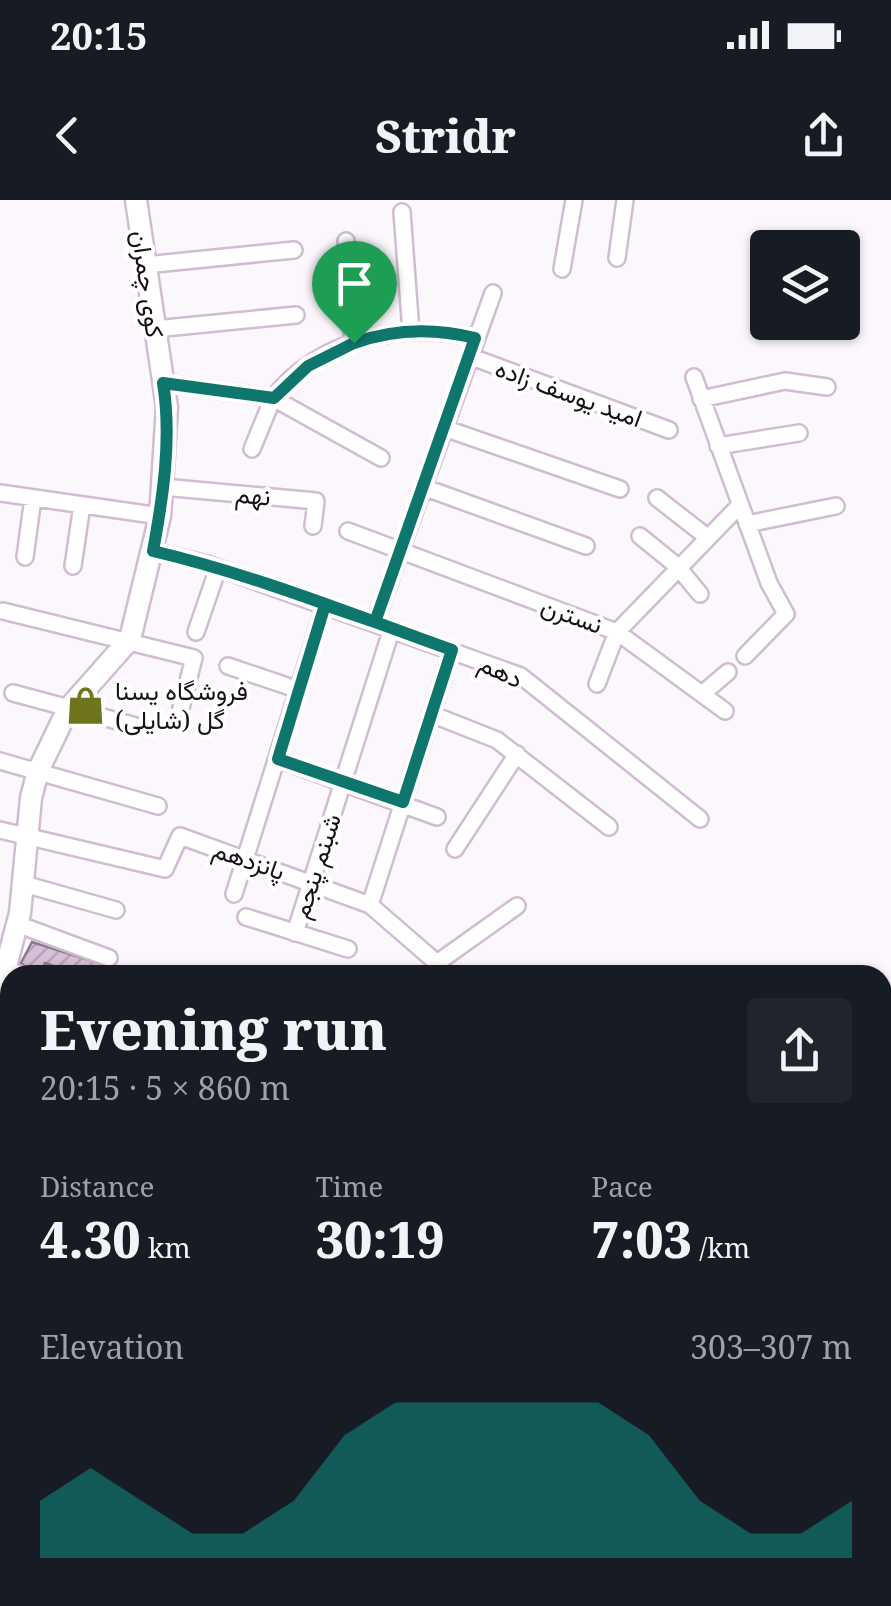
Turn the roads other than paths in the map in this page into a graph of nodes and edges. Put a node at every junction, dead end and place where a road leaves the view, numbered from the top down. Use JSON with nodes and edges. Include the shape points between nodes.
{"nodes":[{"id":1,"x":137,"y":200,"type":"edge"},
{"id":2,"x":574,"y":200,"type":"edge"},
{"id":3,"x":625,"y":200,"type":"edge"},
{"id":4,"x":402,"y":212,"type":"dead end"},
{"id":5,"x":346,"y":241,"type":"dead end"},
{"id":6,"x":294,"y":250,"type":"dead end"},
{"id":7,"x":617,"y":258,"type":"dead end"},
{"id":8,"x":145,"y":265,"type":"junction"},
{"id":9,"x":562,"y":269,"type":"dead end"},
{"id":10,"x":493,"y":294,"type":"dead end"},
{"id":11,"x":296,"y":315,"type":"dead end"},
{"id":12,"x":155,"y":330,"type":"junction"},
{"id":13,"x":411,"y":332,"type":"junction"},
{"id":14,"x":475,"y":338,"type":"junction"},
{"id":15,"x":354,"y":343,"type":"junction"},
{"id":16,"x":469,"y":356,"type":"junction"},
{"id":17,"x":694,"y":378,"type":"dead end"},
{"id":18,"x":163,"y":383,"type":"junction"},
{"id":19,"x":827,"y":387,"type":"dead end"},
{"id":20,"x":274,"y":398,"type":"junction"},
{"id":21,"x":702,"y":399,"type":"junction"},
{"id":22,"x":444,"y":428,"type":"junction"},
{"id":23,"x":669,"y":430,"type":"dead end"},
{"id":24,"x":799,"y":433,"type":"dead end"},
{"id":25,"x":718,"y":446,"type":"junction"},
{"id":26,"x":252,"y":449,"type":"dead end"},
{"id":27,"x":380,"y":458,"type":"dead end"},
{"id":28,"x":163,"y":487,"type":"junction"},
{"id":29,"x":423,"y":487,"type":"junction"},
{"id":30,"x":620,"y":489,"type":"dead end"},
{"id":31,"x":0,"y":493,"type":"edge"},
{"id":32,"x":34,"y":498,"type":"junction"},
{"id":33,"x":657,"y":498,"type":"dead end"},
{"id":34,"x":82,"y":505,"type":"junction"},
{"id":35,"x":740,"y":505,"type":"junction"},
{"id":36,"x":836,"y":506,"type":"dead end"},
{"id":37,"x":160,"y":516,"type":"junction"},
{"id":38,"x":747,"y":524,"type":"junction"},
{"id":39,"x":312,"y":526,"type":"dead end"},
{"id":40,"x":348,"y":531,"type":"dead end"},
{"id":41,"x":640,"y":536,"type":"dead end"},
{"id":42,"x":707,"y":538,"type":"junction"},
{"id":43,"x":586,"y":546,"type":"dead end"},
{"id":44,"x":153,"y":551,"type":"junction"},
{"id":45,"x":400,"y":551,"type":"junction"},
{"id":46,"x":25,"y":557,"type":"dead end"},
{"id":47,"x":72,"y":566,"type":"dead end"},
{"id":48,"x":678,"y":566,"type":"junction"},
{"id":49,"x":218,"y":568,"type":"junction"},
{"id":50,"x":700,"y":594,"type":"dead end"},
{"id":51,"x":325,"y":605,"type":"junction"},
{"id":52,"x":3,"y":611,"type":"dead end"},
{"id":53,"x":375,"y":622,"type":"junction"},
{"id":54,"x":392,"y":628,"type":"junction"},
{"id":55,"x":196,"y":632,"type":"dead end"},
{"id":56,"x":617,"y":632,"type":"junction"},
{"id":57,"x":130,"y":638,"type":"junction"},
{"id":58,"x":452,"y":650,"type":"junction"},
{"id":59,"x":745,"y":656,"type":"dead end"},
{"id":60,"x":228,"y":666,"type":"dead end"},
{"id":61,"x":728,"y":672,"type":"dead end"},
{"id":62,"x":596,"y":684,"type":"dead end"},
{"id":63,"x":299,"y":690,"type":"junction"},
{"id":64,"x":13,"y":693,"type":"dead end"},
{"id":65,"x":702,"y":694,"type":"junction"},
{"id":66,"x":181,"y":708,"type":"dead end"},
{"id":67,"x":68,"y":709,"type":"junction"},
{"id":68,"x":725,"y":711,"type":"dead end"},
{"id":69,"x":431,"y":714,"type":"junction"},
{"id":70,"x":136,"y":726,"type":"dead end"},
{"id":71,"x":517,"y":754,"type":"junction"},
{"id":72,"x":278,"y":759,"type":"junction"},
{"id":73,"x":0,"y":761,"type":"edge"},
{"id":74,"x":38,"y":771,"type":"junction"},
{"id":75,"x":343,"y":782,"type":"junction"},
{"id":76,"x":403,"y":802,"type":"junction"},
{"id":77,"x":158,"y":806,"type":"dead end"},
{"id":78,"x":437,"y":817,"type":"dead end"},
{"id":79,"x":700,"y":819,"type":"dead end"},
{"id":80,"x":609,"y":827,"type":"dead end"},
{"id":81,"x":0,"y":830,"type":"edge"},
{"id":82,"x":29,"y":836,"type":"junction"},
{"id":83,"x":455,"y":849,"type":"dead end"},
{"id":84,"x":245,"y":859,"type":"junction"},
{"id":85,"x":311,"y":882,"type":"junction"},
{"id":86,"x":24,"y":884,"type":"junction"},
{"id":87,"x":234,"y":894,"type":"dead end"},
{"id":88,"x":370,"y":905,"type":"junction"},
{"id":89,"x":517,"y":906,"type":"dead end"},
{"id":90,"x":116,"y":910,"type":"dead end"},
{"id":91,"x":246,"y":917,"type":"dead end"},
{"id":92,"x":17,"y":924,"type":"junction"},
{"id":93,"x":295,"y":933,"type":"junction"},
{"id":94,"x":348,"y":949,"type":"dead end"},
{"id":95,"x":108,"y":958,"type":"dead end"},
{"id":96,"x":11,"y":965,"type":"edge"},
{"id":97,"x":430,"y":965,"type":"edge"},
{"id":98,"x":439,"y":965,"type":"edge"}],
"edges":[{"from":1,"to":8,"type":"main road","name":"کوی چمران"},
{"from":2,"to":9,"type":"street"},
{"from":3,"to":7,"type":"street"},
{"from":4,"to":13,"type":"street"},
{"from":5,"to":15,"type":"street"},
{"from":6,"to":8,"type":"street"},
{"from":8,"to":12,"type":"main road","name":"کوی چمران"},
{"from":10,"to":14,"type":"street"},
{"from":11,"to":12,"type":"street"},
{"from":12,"to":18,"type":"main road","name":"کوی چمران"},
{"from":13,"to":14,"type":"street"},
{"from":13,"to":15,"type":"street"},
{"from":14,"to":16,"type":"street"},
{"from":15,"to":20,"type":"street","via":[[308,366]]},
{"from":16,"to":22,"type":"street"},
{"from":16,"to":23,"type":"street","name":"امید یوسف زاده"},
{"from":17,"to":21,"type":"street"},
{"from":18,"to":20,"type":"street"},
{"from":18,"to":28,"type":"main road","name":"کوی چمران"},
{"from":19,"to":21,"type":"street","via":[[785,381]]},
{"from":20,"to":26,"type":"street"},
{"from":20,"to":27,"type":"street"},
{"from":21,"to":25,"type":"street"},
{"from":22,"to":29,"type":"street"},
{"from":22,"to":30,"type":"street"},
{"from":24,"to":25,"type":"street"},
{"from":25,"to":35,"type":"street"},
{"from":28,"to":37,"type":"main road","name":"کوی چمران"},
{"from":28,"to":39,"type":"street","name":"نهم","via":[[316,501]]},
{"from":29,"to":43,"type":"street"},
{"from":29,"to":45,"type":"street"},
{"from":31,"to":32,"type":"street"},
{"from":32,"to":34,"type":"street"},
{"from":32,"to":46,"type":"street"},
{"from":33,"to":42,"type":"street"},
{"from":34,"to":37,"type":"street"},
{"from":34,"to":47,"type":"street"},
{"from":35,"to":38,"type":"street"},
{"from":35,"to":42,"type":"street"},
{"from":36,"to":38,"type":"street"},
{"from":37,"to":44,"type":"main road","name":"کوی چمران"},
{"from":38,"to":59,"type":"street","via":[[786,614]]},
{"from":40,"to":45,"type":"street","name":"نسترن"},
{"from":41,"to":48,"type":"street"},
{"from":42,"to":48,"type":"street"},
{"from":44,"to":49,"type":"street","name":"دهم"},
{"from":44,"to":57,"type":"main road","name":"کوی چمران"},
{"from":45,"to":53,"type":"street"},
{"from":45,"to":56,"type":"street","name":"نسترن"},
{"from":48,"to":50,"type":"street"},
{"from":48,"to":56,"type":"street"},
{"from":49,"to":51,"type":"street","name":"دهم"},
{"from":49,"to":55,"type":"street"},
{"from":51,"to":53,"type":"street","name":"دهم"},
{"from":51,"to":63,"type":"street"},
{"from":52,"to":57,"type":"street"},
{"from":53,"to":54,"type":"street","name":"دهم"},
{"from":54,"to":58,"type":"street","name":"دهم"},
{"from":54,"to":75,"type":"street","name":"شبنم پنجم"},
{"from":56,"to":62,"type":"street"},
{"from":56,"to":65,"type":"street","name":"نسترن"},
{"from":57,"to":66,"type":"street","via":[[194,658]]},
{"from":57,"to":67,"type":"main road","name":"کوی چمران"},
{"from":58,"to":69,"type":"street"},
{"from":58,"to":79,"type":"street","name":"دهم","via":[[520,676]]},
{"from":60,"to":63,"type":"street"},
{"from":61,"to":65,"type":"street"},
{"from":63,"to":72,"type":"street"},
{"from":64,"to":67,"type":"street"},
{"from":65,"to":68,"type":"street","name":"نسترن"},
{"from":67,"to":70,"type":"street"},
{"from":67,"to":74,"type":"main road","name":"کوی چمران"},
{"from":69,"to":71,"type":"street"},
{"from":69,"to":76,"type":"street"},
{"from":71,"to":80,"type":"street"},
{"from":71,"to":83,"type":"street"},
{"from":72,"to":75,"type":"street"},
{"from":72,"to":84,"type":"street"},
{"from":73,"to":74,"type":"street"},
{"from":74,"to":77,"type":"street"},
{"from":74,"to":82,"type":"main road","name":"کوی چمران"},
{"from":75,"to":76,"type":"street"},
{"from":75,"to":85,"type":"street","name":"شبنم پنجم"},
{"from":76,"to":78,"type":"street"},
{"from":76,"to":88,"type":"street"},
{"from":81,"to":82,"type":"street","name":"پانزدهم"},
{"from":82,"to":84,"type":"street","name":"پانزدهم","via":[[165,869],[180,836]]},
{"from":82,"to":86,"type":"main road","name":"کوی چمران"},
{"from":84,"to":85,"type":"street","name":"پانزدهم"},
{"from":84,"to":87,"type":"street"},
{"from":85,"to":88,"type":"street","name":"پانزدهم"},
{"from":85,"to":93,"type":"street","name":"شبنم پنجم"},
{"from":86,"to":90,"type":"street"},
{"from":86,"to":92,"type":"main road","name":"کوی چمران"},
{"from":88,"to":97,"type":"street","name":"پانزدهم"},
{"from":89,"to":98,"type":"street"},
{"from":91,"to":93,"type":"street"},
{"from":92,"to":95,"type":"street"},
{"from":92,"to":96,"type":"main road","name":"کوی چمران"},
{"from":93,"to":94,"type":"street"}]}
